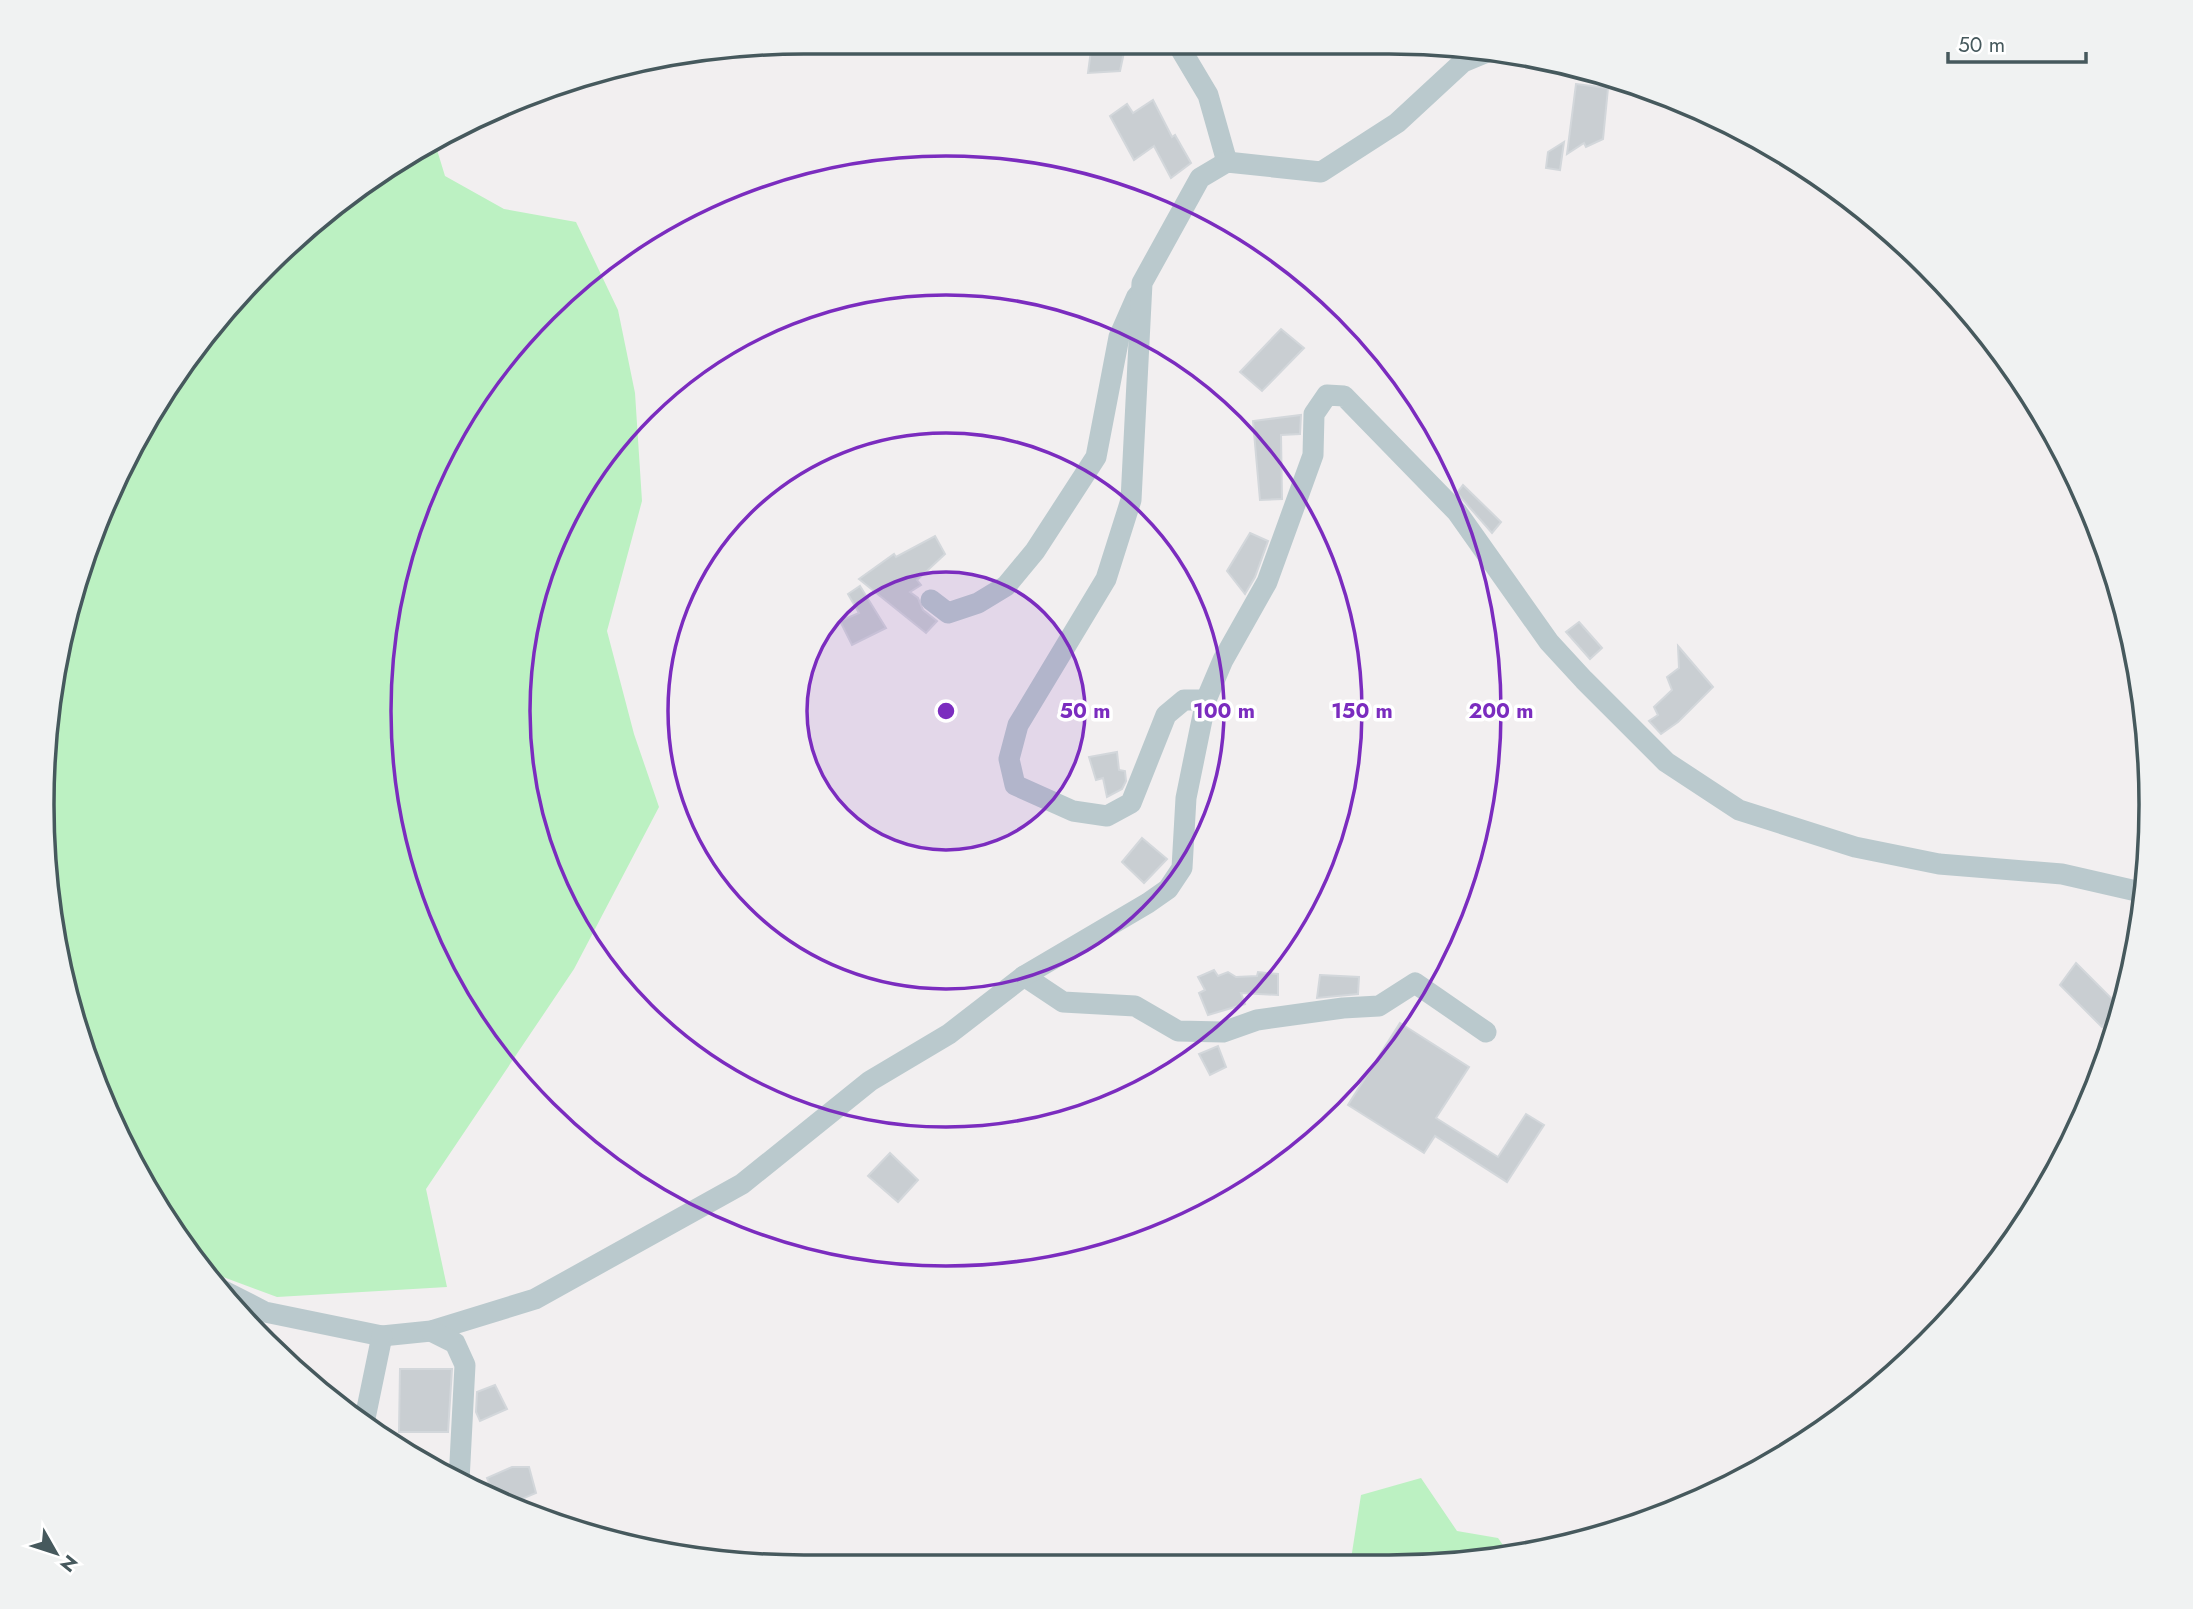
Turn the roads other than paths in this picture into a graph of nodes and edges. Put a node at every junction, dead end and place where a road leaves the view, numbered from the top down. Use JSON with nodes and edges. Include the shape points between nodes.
{"nodes":[{"id":1,"x":1184,"y":54,"type":"edge"},
{"id":2,"x":1470,"y":59,"type":"edge"},
{"id":3,"x":1227,"y":162,"type":"junction"},
{"id":4,"x":1142,"y":283,"type":"junction"},
{"id":5,"x":931,"y":600,"type":"dead end"},
{"id":6,"x":1206,"y":700,"type":"junction"},
{"id":7,"x":2133,"y":890,"type":"edge"},
{"id":8,"x":1024,"y":976,"type":"junction"},
{"id":9,"x":1486,"y":1032,"type":"dead end"},
{"id":10,"x":257,"y":1317,"type":"edge"},
{"id":11,"x":431,"y":1331,"type":"junction"},
{"id":12,"x":382,"y":1336,"type":"junction"},
{"id":13,"x":367,"y":1413,"type":"edge"},
{"id":14,"x":460,"y":1470,"type":"edge"}],
"edges":[{"from":1,"to":3,"type":"street","via":[[1208,95]]},
{"from":2,"to":3,"type":"street","via":[[1397,123],[1321,172]]},
{"from":3,"to":4,"type":"street","via":[[1200,178]]},
{"from":4,"to":5,"type":"street","via":[[1119,337],[1096,457],[1035,551],[1006,586],[978,603],[948,613]]},
{"from":4,"to":6,"type":"street","via":[[1131,500],[1106,579],[1018,725],[1009,759],[1015,785],[1073,811],[1107,816],[1131,803],[1166,715],[1184,700]]},
{"from":6,"to":7,"type":"street","via":[[1267,582],[1313,455],[1314,414],[1327,395],[1344,396],[1457,512],[1549,642],[1584,680],[1666,762],[1739,810],[1855,847],[1939,864],[2062,874]]},
{"from":6,"to":8,"type":"street","via":[[1186,798],[1182,868],[1168,889],[1148,903]]},
{"from":8,"to":9,"type":"street","via":[[1063,1003],[1135,1006],[1178,1031],[1212,1032],[1257,1020],[1379,1006],[1415,982]]},
{"from":8,"to":11,"type":"street","via":[[949,1034],[870,1081],[742,1184],[535,1299]]},
{"from":10,"to":12,"type":"street"},
{"from":11,"to":12,"type":"street"},
{"from":11,"to":14,"type":"street","via":[[455,1343],[465,1365]]},
{"from":12,"to":13,"type":"street"}]}
